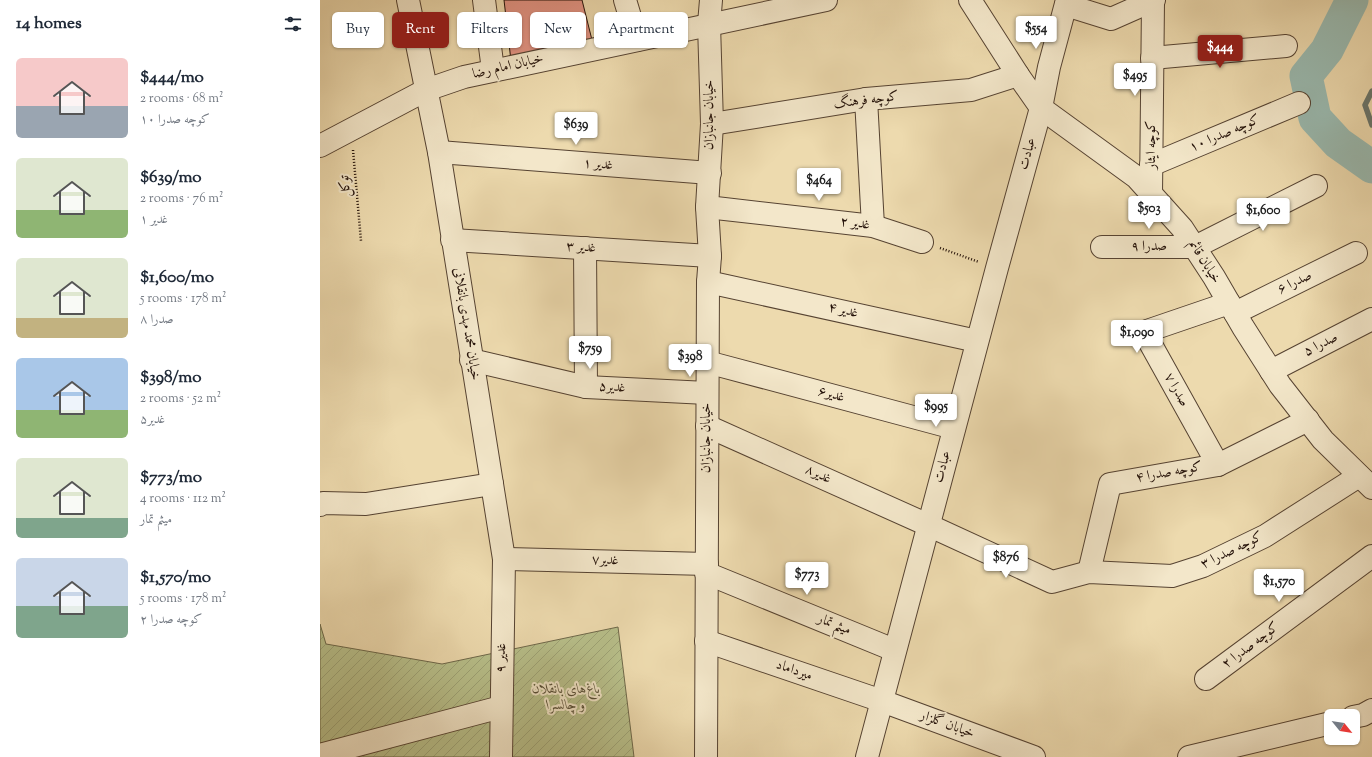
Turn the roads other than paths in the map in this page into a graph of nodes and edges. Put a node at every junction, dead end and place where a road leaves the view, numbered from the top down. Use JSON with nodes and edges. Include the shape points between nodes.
{"nodes":[{"id":1,"x":408,"y":0,"type":"edge"},
{"id":2,"x":484,"y":0,"type":"edge"},
{"id":3,"x":625,"y":0,"type":"edge"},
{"id":4,"x":711,"y":0,"type":"edge"},
{"id":5,"x":826,"y":0,"type":"edge"},
{"id":6,"x":970,"y":0,"type":"edge"},
{"id":7,"x":1153,"y":0,"type":"edge"},
{"id":8,"x":1066,"y":2,"type":"edge"},
{"id":9,"x":629,"y":12,"type":"edge"},
{"id":10,"x":709,"y":24,"type":"junction"},
{"id":11,"x":688,"y":29,"type":"edge"},
{"id":12,"x":1286,"y":46,"type":"dead end"},
{"id":13,"x":599,"y":48,"type":"edge"},
{"id":14,"x":1152,"y":58,"type":"junction"},
{"id":15,"x":493,"y":70,"type":"junction"},
{"id":16,"x":1018,"y":76,"type":"junction"},
{"id":17,"x":426,"y":90,"type":"junction"},
{"id":18,"x":866,"y":99,"type":"junction"},
{"id":19,"x":1299,"y":103,"type":"dead end"},
{"id":20,"x":1041,"y":108,"type":"junction"},
{"id":21,"x":712,"y":124,"type":"junction"},
{"id":22,"x":320,"y":146,"type":"edge"},
{"id":23,"x":439,"y":152,"type":"junction"},
{"id":24,"x":1151,"y":165,"type":"junction"},
{"id":25,"x":710,"y":173,"type":"junction"},
{"id":26,"x":1316,"y":186,"type":"dead end"},
{"id":27,"x":1151,"y":194,"type":"junction"},
{"id":28,"x":707,"y":207,"type":"junction"},
{"id":29,"x":873,"y":226,"type":"junction"},
{"id":30,"x":452,"y":240,"type":"junction"},
{"id":31,"x":922,"y":242,"type":"road end"},
{"id":32,"x":1102,"y":247,"type":"dead end"},
{"id":33,"x":1195,"y":247,"type":"junction"},
{"id":34,"x":585,"y":248,"type":"junction"},
{"id":35,"x":1356,"y":254,"type":"dead end"},
{"id":36,"x":710,"y":256,"type":"junction"},
{"id":37,"x":708,"y":282,"type":"junction"},
{"id":38,"x":1232,"y":308,"type":"junction"},
{"id":39,"x":1372,"y":319,"type":"edge"},
{"id":40,"x":977,"y":341,"type":"junction"},
{"id":41,"x":471,"y":360,"type":"junction"},
{"id":42,"x":707,"y":362,"type":"junction"},
{"id":43,"x":1271,"y":371,"type":"junction"},
{"id":44,"x":586,"y":386,"type":"junction"},
{"id":45,"x":707,"y":393,"type":"junction"},
{"id":46,"x":1308,"y":420,"type":"junction"},
{"id":47,"x":707,"y":426,"type":"junction"},
{"id":48,"x":954,"y":428,"type":"junction"},
{"id":49,"x":1218,"y":464,"type":"junction"},
{"id":50,"x":1365,"y":482,"type":"edge"},
{"id":51,"x":492,"y":484,"type":"junction"},
{"id":52,"x":321,"y":504,"type":"edge"},
{"id":53,"x":928,"y":525,"type":"junction"},
{"id":54,"x":1372,"y":556,"type":"edge"},
{"id":55,"x":504,"y":559,"type":"junction"},
{"id":56,"x":706,"y":568,"type":"junction"},
{"id":57,"x":1089,"y":572,"type":"junction"},
{"id":58,"x":706,"y":641,"type":"junction"},
{"id":59,"x":894,"y":650,"type":"junction"},
{"id":60,"x":1206,"y":679,"type":"dead end"},
{"id":61,"x":882,"y":701,"type":"junction"},
{"id":62,"x":502,"y":707,"type":"junction"},
{"id":63,"x":1372,"y":710,"type":"edge"},
{"id":64,"x":1360,"y":716,"type":"edge"},
{"id":65,"x":1324,"y":725,"type":"edge"},
{"id":66,"x":320,"y":754,"type":"edge"},
{"id":67,"x":501,"y":757,"type":"edge"},
{"id":68,"x":706,"y":757,"type":"edge"},
{"id":69,"x":867,"y":757,"type":"edge"},
{"id":70,"x":1034,"y":757,"type":"edge"},
{"id":71,"x":1189,"y":757,"type":"edge"}],
"edges":[{"from":1,"to":17,"type":"street","name":"خیابان محمد مهدی بانقلانی"},
{"from":2,"to":15,"type":"street"},
{"from":3,"to":9,"type":"street"},
{"from":4,"to":10,"type":"street","name":"خیابان جانبازان"},
{"from":5,"to":10,"type":"street","name":"خیابان امام رضا"},
{"from":6,"to":16,"type":"street","name":"خیابان قائم"},
{"from":7,"to":8,"type":"street","via":[[1111,19]]},
{"from":7,"to":14,"type":"street","name":"کوچه ایثار"},
{"from":8,"to":20,"type":"street","name":"عبادت"},
{"from":10,"to":11,"type":"street","name":"خیابان امام رضا"},
{"from":10,"to":21,"type":"street","name":"خیابان جانبازان"},
{"from":12,"to":14,"type":"street"},
{"from":13,"to":15,"type":"street","name":"خیابان امام رضا"},
{"from":14,"to":24,"type":"street","name":"کوچه ایثار"},
{"from":15,"to":17,"type":"street","name":"خیابان امام رضا"},
{"from":16,"to":18,"type":"street","name":"کوچه فرهنگ","via":[[971,90]]},
{"from":16,"to":20,"type":"street","name":"خیابان قائم"},
{"from":17,"to":22,"type":"street","name":"خیابان امام رضا"},
{"from":17,"to":23,"type":"street","name":"خیابان محمد مهدی بانقلانی"},
{"from":18,"to":21,"type":"street","name":"کوچه فرهنگ"},
{"from":18,"to":29,"type":"street"},
{"from":19,"to":24,"type":"street","name":"کوچه صدرا ۱۰"},
{"from":20,"to":27,"type":"street","name":"خیابان قائم","via":[[1136,177]]},
{"from":20,"to":40,"type":"street","name":"عبادت"},
{"from":21,"to":25,"type":"street","name":"خیابان جانبازان"},
{"from":23,"to":25,"type":"street","name":"غدیر ۱"},
{"from":23,"to":30,"type":"street","name":"خیابان محمد مهدی بانقلانی"},
{"from":24,"to":27,"type":"street","name":"کوچه ایثار"},
{"from":25,"to":28,"type":"street","name":"خیابان جانبازان"},
{"from":26,"to":33,"type":"street"},
{"from":27,"to":33,"type":"street","name":"خیابان قائم","via":[[1182,228]]},
{"from":28,"to":29,"type":"street","name":"غدیر ۲"},
{"from":28,"to":36,"type":"street","name":"خیابان جانبازان"},
{"from":29,"to":31,"type":"street","name":"غدیر ۲"},
{"from":30,"to":34,"type":"street","name":"غدیر ۳"},
{"from":30,"to":41,"type":"street","name":"خیابان محمد مهدی بانقلانی"},
{"from":32,"to":33,"type":"street","name":"صدرا ۹"},
{"from":33,"to":38,"type":"street","name":"خیابان قائم"},
{"from":34,"to":36,"type":"street","name":"غدیر ۳"},
{"from":34,"to":44,"type":"street"},
{"from":35,"to":38,"type":"street","name":"صدرا ۶"},
{"from":36,"to":37,"type":"street","name":"خیابان جانبازان"},
{"from":37,"to":40,"type":"street","name":"غدیر ۴"},
{"from":37,"to":42,"type":"street","name":"خیابان جانبازان"},
{"from":38,"to":43,"type":"street","name":"خیابان قائم"},
{"from":38,"to":49,"type":"street","name":"صدرا ۷","via":[[1144,332]]},
{"from":39,"to":43,"type":"street","name":"صدرا ۵"},
{"from":40,"to":48,"type":"street","name":"عبادت"},
{"from":41,"to":44,"type":"street","name":"غدیر۵"},
{"from":41,"to":51,"type":"street","name":"خیابان محمد مهدی بانقلانی"},
{"from":42,"to":45,"type":"street","name":"خیابان جانبازان"},
{"from":42,"to":48,"type":"street","name":"غدیر۶"},
{"from":43,"to":46,"type":"street","name":"خیابان قائم"},
{"from":44,"to":45,"type":"street","name":"غدیر۵"},
{"from":45,"to":47,"type":"street","name":"خیابان جانبازان"},
{"from":46,"to":49,"type":"street","name":"کوچه صدرا ۴"},
{"from":46,"to":50,"type":"street","name":"خیابان قائم","via":[[1323,440]]},
{"from":47,"to":53,"type":"street","name":"غدیر۸"},
{"from":47,"to":56,"type":"street","name":"خیابان جانبازان"},
{"from":48,"to":53,"type":"street","name":"عبادت"},
{"from":49,"to":57,"type":"street","name":"کوچه صدرا ۴","via":[[1110,484]]},
{"from":50,"to":57,"type":"street","name":"کوچه صدرا ۳","via":[[1203,566],[1172,576]]},
{"from":51,"to":52,"type":"street","via":[[366,504]]},
{"from":51,"to":55,"type":"street","name":"خیابان محمد مهدی بانقلانی"},
{"from":53,"to":57,"type":"street","name":"غدیر۸","via":[[1052,582]]},
{"from":53,"to":59,"type":"street","name":"عبادت"},
{"from":54,"to":60,"type":"street","name":"کوچه صدرا ۲"},
{"from":55,"to":56,"type":"street","name":"غدیر۷"},
{"from":55,"to":62,"type":"street","name":"غدیر ۹"},
{"from":56,"to":58,"type":"street","name":"خیابان جانبازان"},
{"from":56,"to":59,"type":"street","name":"میثم تمار"},
{"from":58,"to":61,"type":"street","name":"میرداماد"},
{"from":58,"to":68,"type":"street","name":"خیابان جانبازان"},
{"from":59,"to":61,"type":"street","name":"عبادت"},
{"from":61,"to":69,"type":"street","name":"عبادت"},
{"from":61,"to":70,"type":"street","name":"خیابان گلزار"},
{"from":62,"to":66,"type":"street"},
{"from":62,"to":67,"type":"street","name":"غدیر ۹"},
{"from":63,"to":64,"type":"street"},
{"from":65,"to":71,"type":"street"}]}
